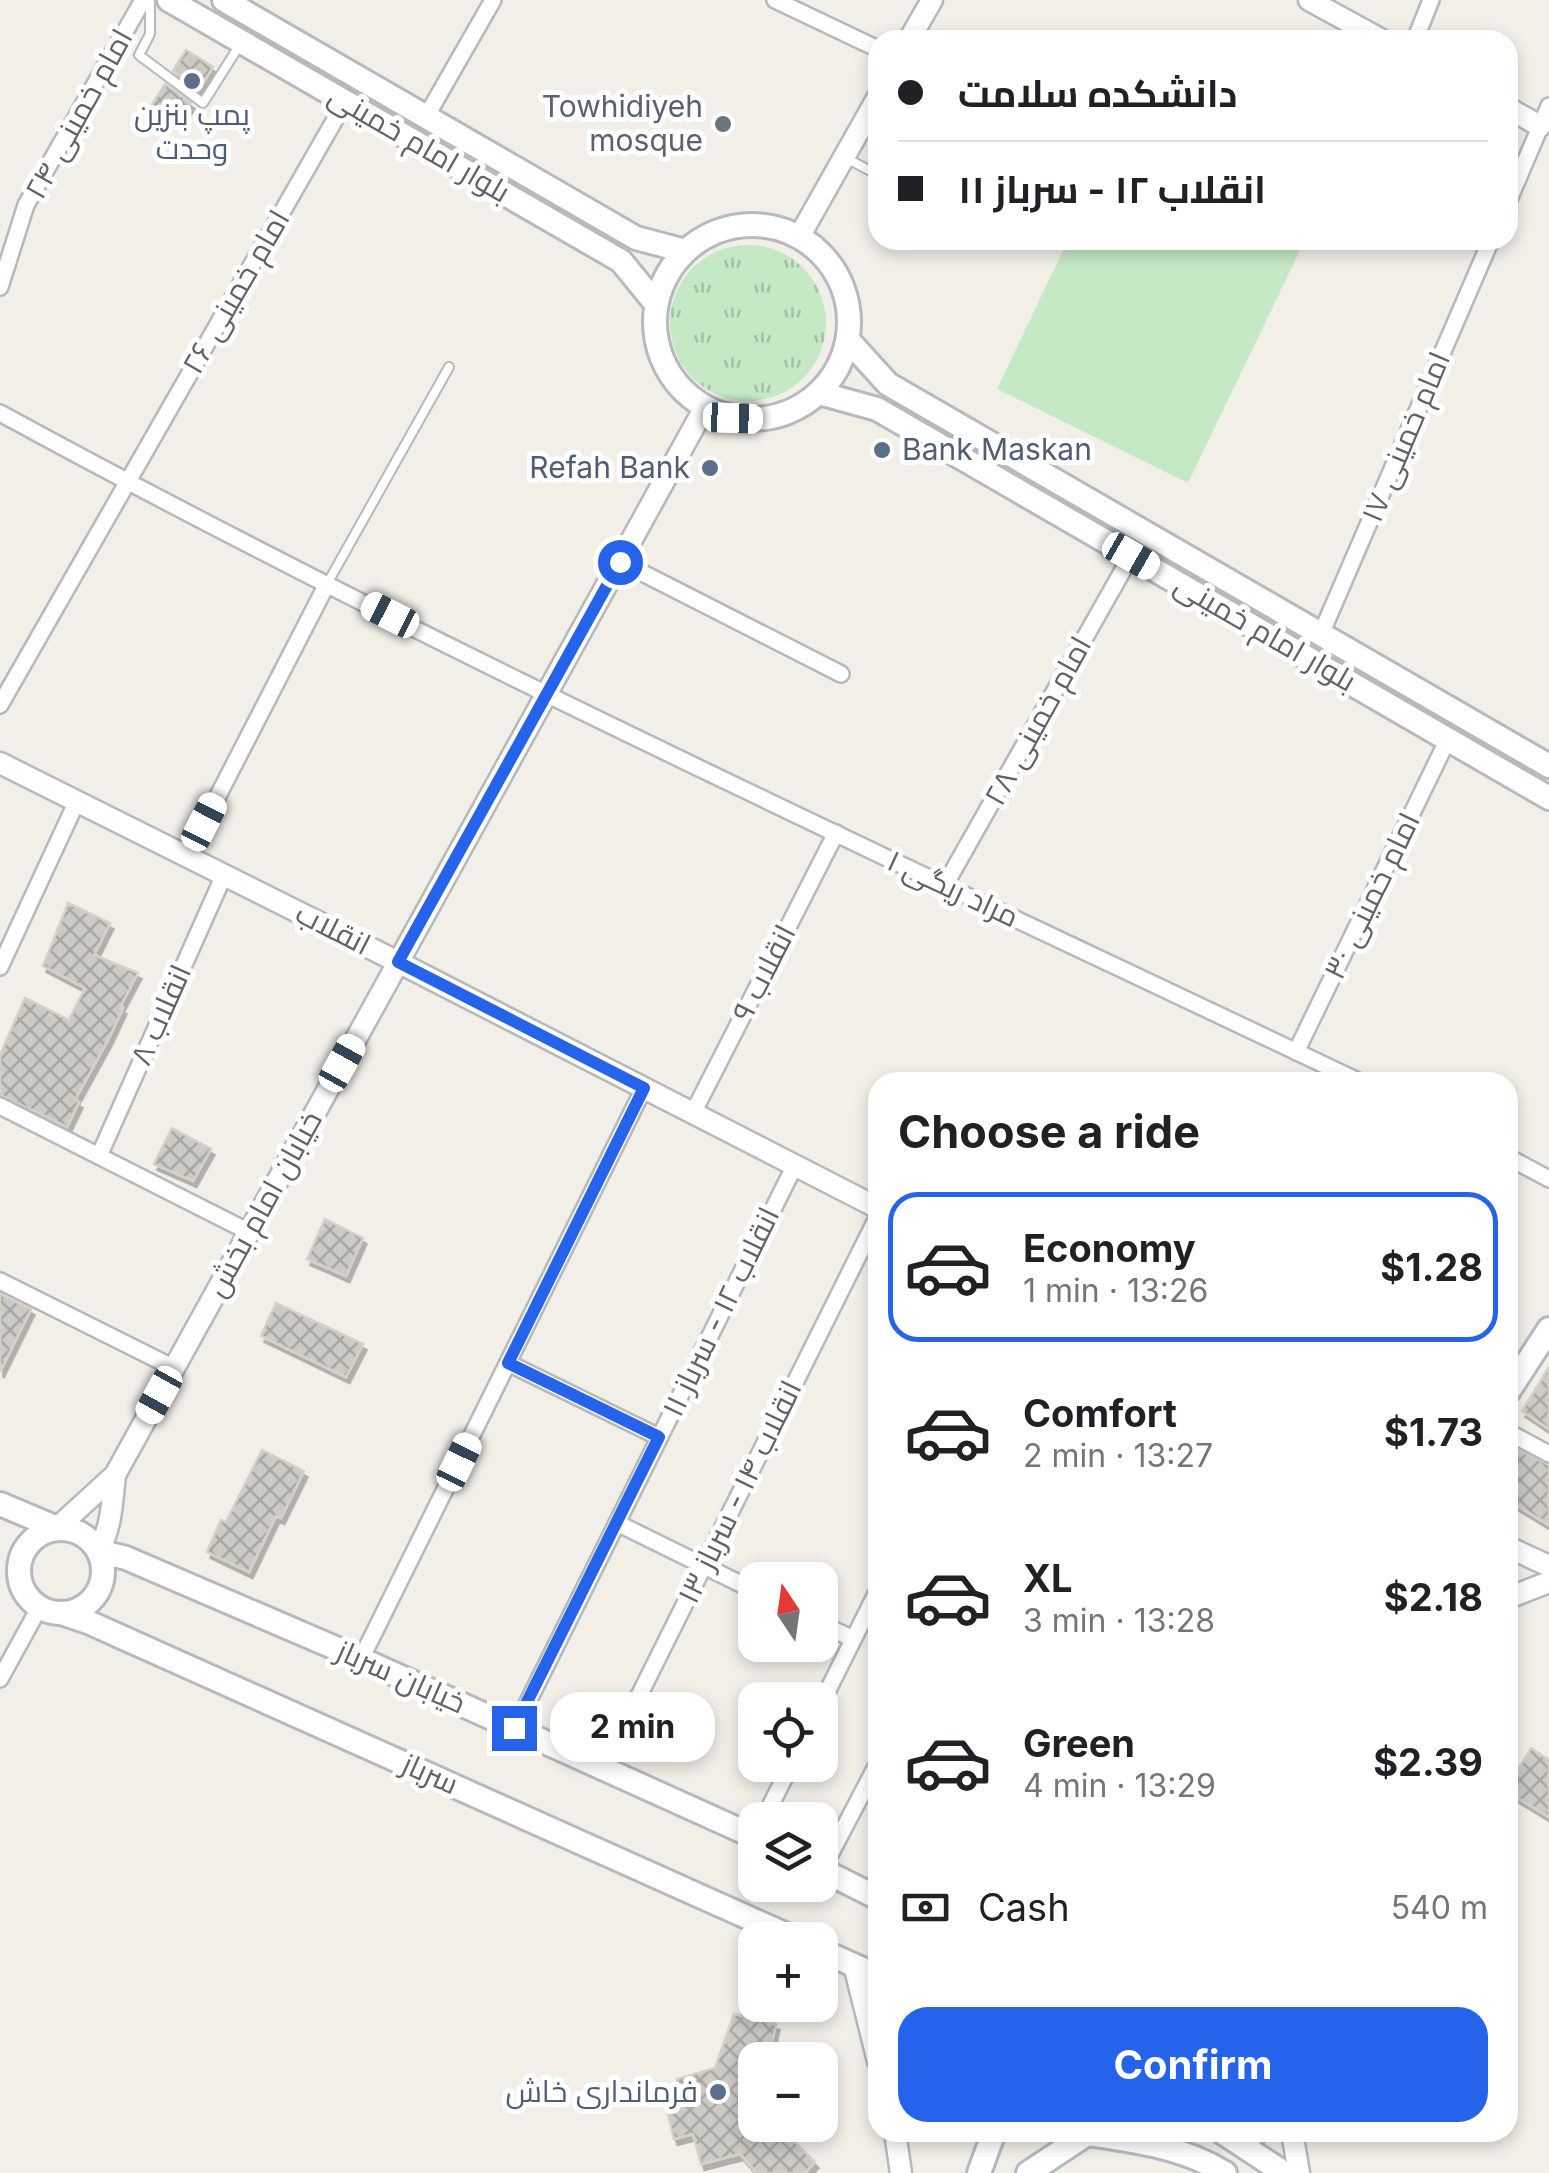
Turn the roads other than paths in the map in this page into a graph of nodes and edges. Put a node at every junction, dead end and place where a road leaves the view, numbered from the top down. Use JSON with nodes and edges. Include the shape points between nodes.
{"nodes":[{"id":1,"x":146,"y":0,"type":"edge"},
{"id":2,"x":169,"y":0,"type":"edge"},
{"id":3,"x":224,"y":0,"type":"edge"},
{"id":4,"x":492,"y":0,"type":"edge"},
{"id":5,"x":776,"y":0,"type":"edge"},
{"id":6,"x":932,"y":0,"type":"edge"},
{"id":7,"x":1309,"y":0,"type":"edge"},
{"id":8,"x":1431,"y":0,"type":"edge"},
{"id":9,"x":915,"y":30,"type":"edge"},
{"id":10,"x":1364,"y":30,"type":"edge"},
{"id":11,"x":1419,"y":30,"type":"edge"},
{"id":12,"x":242,"y":42,"type":"junction"},
{"id":13,"x":868,"y":44,"type":"edge"},
{"id":14,"x":345,"y":102,"type":"junction"},
{"id":15,"x":1549,"y":106,"type":"edge"},
{"id":16,"x":1518,"y":114,"type":"edge"},
{"id":17,"x":868,"y":115,"type":"edge"},
{"id":18,"x":426,"y":117,"type":"junction"},
{"id":19,"x":1540,"y":126,"type":"junction"},
{"id":20,"x":844,"y":157,"type":"junction"},
{"id":21,"x":868,"y":170,"type":"edge"},
{"id":22,"x":1518,"y":178,"type":"edge"},
{"id":23,"x":800,"y":237,"type":"junction"},
{"id":24,"x":1487,"y":250,"type":"edge"},
{"id":25,"x":686,"y":251,"type":"junction"},
{"id":26,"x":0,"y":287,"type":"edge"},
{"id":27,"x":656,"y":304,"type":"junction"},
{"id":28,"x":848,"y":340,"type":"junction"},
{"id":29,"x":448,"y":367,"type":"dead end"},
{"id":30,"x":818,"y":393,"type":"junction"},
{"id":31,"x":704,"y":407,"type":"junction"},
{"id":32,"x":0,"y":412,"type":"edge"},
{"id":33,"x":128,"y":482,"type":"junction"},
{"id":34,"x":1131,"y":556,"type":"junction"},
{"id":35,"x":620,"y":562,"type":"junction"},
{"id":36,"x":327,"y":584,"type":"junction"},
{"id":37,"x":1321,"y":634,"type":"junction"},
{"id":38,"x":842,"y":674,"type":"dead end"},
{"id":39,"x":546,"y":695,"type":"junction"},
{"id":40,"x":0,"y":705,"type":"edge"},
{"id":41,"x":1448,"y":739,"type":"junction"},
{"id":42,"x":0,"y":763,"type":"edge"},
{"id":43,"x":1549,"y":766,"type":"edge"},
{"id":44,"x":1549,"y":798,"type":"edge"},
{"id":45,"x":77,"y":801,"type":"junction"},
{"id":46,"x":836,"y":833,"type":"junction"},
{"id":47,"x":187,"y":856,"type":"junction"},
{"id":48,"x":224,"y":875,"type":"junction"},
{"id":49,"x":945,"y":885,"type":"junction"},
{"id":50,"x":398,"y":962,"type":"junction"},
{"id":51,"x":0,"y":967,"type":"edge"},
{"id":52,"x":1296,"y":1052,"type":"junction"},
{"id":53,"x":1339,"y":1072,"type":"edge"},
{"id":54,"x":644,"y":1088,"type":"junction"},
{"id":55,"x":0,"y":1106,"type":"edge"},
{"id":56,"x":693,"y":1113,"type":"junction"},
{"id":57,"x":99,"y":1156,"type":"junction"},
{"id":58,"x":1518,"y":1162,"type":"edge"},
{"id":59,"x":794,"y":1165,"type":"junction"},
{"id":60,"x":1549,"y":1179,"type":"edge"},
{"id":61,"x":868,"y":1203,"type":"edge"},
{"id":62,"x":249,"y":1232,"type":"junction"},
{"id":63,"x":868,"y":1236,"type":"edge"},
{"id":64,"x":0,"y":1282,"type":"edge"},
{"id":65,"x":1549,"y":1329,"type":"edge"},
{"id":66,"x":508,"y":1363,"type":"junction"},
{"id":67,"x":174,"y":1368,"type":"junction"},
{"id":68,"x":1518,"y":1377,"type":"edge"},
{"id":69,"x":659,"y":1437,"type":"junction"},
{"id":70,"x":1518,"y":1437,"type":"edge"},
{"id":71,"x":1549,"y":1454,"type":"edge"},
{"id":72,"x":115,"y":1475,"type":"junction"},
{"id":73,"x":0,"y":1504,"type":"edge"},
{"id":74,"x":616,"y":1523,"type":"junction"},
{"id":75,"x":57,"y":1528,"type":"junction"},
{"id":76,"x":98,"y":1551,"type":"junction"},
{"id":77,"x":704,"y":1566,"type":"junction"},
{"id":78,"x":0,"y":1580,"type":"edge"},
{"id":79,"x":1549,"y":1582,"type":"edge"},
{"id":80,"x":738,"y":1583,"type":"edge"},
{"id":81,"x":1518,"y":1594,"type":"edge"},
{"id":82,"x":43,"y":1607,"type":"junction"},
{"id":83,"x":868,"y":1610,"type":"edge"},
{"id":84,"x":838,"y":1632,"type":"edge"},
{"id":85,"x":853,"y":1639,"type":"junction"},
{"id":86,"x":361,"y":1659,"type":"junction"},
{"id":87,"x":0,"y":1680,"type":"edge"},
{"id":88,"x":832,"y":1682,"type":"edge"},
{"id":89,"x":514,"y":1728,"type":"junction"},
{"id":90,"x":603,"y":1768,"type":"junction"},
{"id":91,"x":868,"y":1782,"type":"edge"},
{"id":92,"x":738,"y":1829,"type":"edge"},
{"id":93,"x":838,"y":1838,"type":"edge"},
{"id":94,"x":838,"y":1878,"type":"edge"},
{"id":95,"x":868,"y":1893,"type":"edge"},
{"id":96,"x":758,"y":1922,"type":"edge"},
{"id":97,"x":838,"y":1958,"type":"edge"},
{"id":98,"x":854,"y":1966,"type":"junction"},
{"id":99,"x":868,"y":1972,"type":"edge"},
{"id":100,"x":868,"y":2021,"type":"edge"},
{"id":101,"x":896,"y":2142,"type":"edge"},
{"id":102,"x":990,"y":2142,"type":"edge"},
{"id":103,"x":1074,"y":2142,"type":"edge"},
{"id":104,"x":1136,"y":2142,"type":"edge"},
{"id":105,"x":1237,"y":2142,"type":"edge"},
{"id":106,"x":1294,"y":2142,"type":"edge"},
{"id":107,"x":901,"y":2173,"type":"edge"},
{"id":108,"x":979,"y":2173,"type":"edge"},
{"id":109,"x":1028,"y":2173,"type":"edge"},
{"id":110,"x":1226,"y":2173,"type":"edge"},
{"id":111,"x":1284,"y":2173,"type":"edge"},
{"id":112,"x":1299,"y":2173,"type":"edge"}],
"edges":[{"from":1,"to":12,"type":"lane","via":[[150,34],[139,56],[203,103]]},
{"from":1,"to":26,"type":"street","name":"امام خمینی ۲۴","via":[[26,205]]},
{"from":2,"to":12,"type":"main road","name":"بلوار امام خمینی"},
{"from":3,"to":18,"type":"main road","name":"بلوار امام خمینی"},
{"from":4,"to":18,"type":"street"},
{"from":5,"to":13,"type":"street"},
{"from":6,"to":9,"type":"street"},
{"from":7,"to":10,"type":"street"},
{"from":8,"to":11,"type":"street"},
{"from":12,"to":14,"type":"main road","name":"بلوار امام خمینی"},
{"from":14,"to":27,"type":"main road","name":"بلوار امام خمینی","via":[[622,262]]},
{"from":14,"to":33,"type":"street","name":"امام خمینی ۲۶"},
{"from":15,"to":19,"type":"street"},
{"from":16,"to":19,"type":"street"},
{"from":17,"to":20,"type":"street"},
{"from":18,"to":25,"type":"main road","name":"بلوار امام خمینی","via":[[636,238]]},
{"from":19,"to":22,"type":"street"},
{"from":20,"to":21,"type":"lane"},
{"from":20,"to":23,"type":"street"},
{"from":23,"to":25,"type":"main road","via":[[771,226],[740,226]]},
{"from":23,"to":28,"type":"main road","via":[[841,281]]},
{"from":24,"to":37,"type":"street","name":"امام خمینی ۱۷"},
{"from":25,"to":27,"type":"main road","via":[[666,275]]},
{"from":27,"to":31,"type":"main road","via":[[663,364]]},
{"from":28,"to":30,"type":"main road","via":[[838,369]]},
{"from":28,"to":37,"type":"main road","name":"بلوار امام خمینی","via":[[888,384]]},
{"from":29,"to":36,"type":"lane"},
{"from":30,"to":31,"type":"main road","via":[[764,419],[733,418]]},
{"from":30,"to":34,"type":"main road","name":"بلوار امام خمینی","via":[[876,409]]},
{"from":31,"to":35,"type":"street","name":"خیابان امام بخش"},
{"from":32,"to":33,"type":"street","name":"مراد ریگی ۱"},
{"from":33,"to":36,"type":"street","name":"مراد ریگی ۱"},
{"from":33,"to":40,"type":"street","name":"امام خمینی ۲۶"},
{"from":34,"to":41,"type":"main road","name":"بلوار امام خمینی"},
{"from":34,"to":49,"type":"street","name":"امام خمینی ۲۸"},
{"from":35,"to":38,"type":"street"},
{"from":35,"to":39,"type":"street","name":"خیابان امام بخش"},
{"from":36,"to":39,"type":"street","name":"مراد ریگی ۱"},
{"from":36,"to":47,"type":"street"},
{"from":37,"to":43,"type":"main road","name":"بلوار امام خمینی"},
{"from":39,"to":46,"type":"street","name":"مراد ریگی ۱"},
{"from":39,"to":50,"type":"street","name":"خیابان امام بخش"},
{"from":41,"to":44,"type":"main road","name":"بلوار امام خمینی"},
{"from":41,"to":52,"type":"street","name":"امام خمینی ۳۰"},
{"from":42,"to":45,"type":"street","name":"انقلاب"},
{"from":45,"to":47,"type":"street","name":"انقلاب"},
{"from":45,"to":51,"type":"street"},
{"from":46,"to":49,"type":"street","name":"مراد ریگی ۱"},
{"from":46,"to":56,"type":"street","name":"انقلاب ۹"},
{"from":47,"to":48,"type":"street","name":"انقلاب"},
{"from":48,"to":50,"type":"street","name":"انقلاب"},
{"from":48,"to":57,"type":"street","name":"انقلاب ۸"},
{"from":49,"to":52,"type":"street","name":"مراد ریگی ۱"},
{"from":50,"to":54,"type":"street","name":"انقلاب"},
{"from":50,"to":62,"type":"street","name":"خیابان امام بخش"},
{"from":52,"to":53,"type":"street","name":"مراد ریگی ۱"},
{"from":54,"to":56,"type":"street","name":"انقلاب"},
{"from":54,"to":66,"type":"street"},
{"from":55,"to":57,"type":"street"},
{"from":56,"to":59,"type":"street","name":"انقلاب"},
{"from":57,"to":62,"type":"street"},
{"from":58,"to":60,"type":"street"},
{"from":59,"to":61,"type":"street","name":"انقلاب"},
{"from":59,"to":69,"type":"street","name":"انقلاب ۱۲ - سرباز ۱۱"},
{"from":62,"to":67,"type":"street","name":"خیابان امام بخش"},
{"from":63,"to":77,"type":"street","name":"انقلاب ۱۴ - سرباز ۱۳"},
{"from":64,"to":67,"type":"street"},
{"from":65,"to":68,"type":"main road"},
{"from":66,"to":69,"type":"street"},
{"from":66,"to":86,"type":"street"},
{"from":67,"to":72,"type":"street","name":"خیابان امام بخش"},
{"from":69,"to":74,"type":"street","name":"انقلاب ۱۲ - سرباز ۱۱"},
{"from":70,"to":71,"type":"street"},
{"from":72,"to":75,"type":"street"},
{"from":72,"to":76,"type":"street","via":[[110,1522]]},
{"from":73,"to":75,"type":"main road"},
{"from":74,"to":77,"type":"street"},
{"from":74,"to":89,"type":"street","name":"انقلاب ۱۲ - سرباز ۱۱"},
{"from":75,"to":76,"type":"main road","via":[[83,1534]]},
{"from":75,"to":82,"type":"main road","via":[[32,1538],[19,1562],[21,1588]]},
{"from":76,"to":82,"type":"main road","via":[[104,1572],[93,1598],[68,1613]]},
{"from":76,"to":86,"type":"main road","name":"خیابان سرباز"},
{"from":77,"to":80,"type":"street"},
{"from":77,"to":90,"type":"street","name":"انقلاب ۱۴ - سرباز ۱۳"},
{"from":78,"to":82,"type":"main road","name":"سرباز"},
{"from":79,"to":81,"type":"street"},
{"from":82,"to":87,"type":"street"},
{"from":82,"to":96,"type":"main road","name":"سرباز"},
{"from":83,"to":85,"type":"street"},
{"from":84,"to":85,"type":"street"},
{"from":85,"to":88,"type":"street"},
{"from":86,"to":89,"type":"main road","name":"خیابان سرباز"},
{"from":89,"to":90,"type":"main road","name":"خیابان سرباز"},
{"from":90,"to":92,"type":"main road","name":"خیابان سرباز"},
{"from":91,"to":93,"type":"street"},
{"from":94,"to":95,"type":"main road"},
{"from":97,"to":98,"type":"main road"},
{"from":98,"to":99,"type":"main road"},
{"from":98,"to":100,"type":"street"},
{"from":101,"to":107,"type":"street"},
{"from":102,"to":108,"type":"main road"},
{"from":103,"to":109,"type":"main road"},
{"from":104,"to":110,"type":"main road","via":[[1185,2153]]},
{"from":105,"to":111,"type":"main road"},
{"from":106,"to":112,"type":"street"}]}
